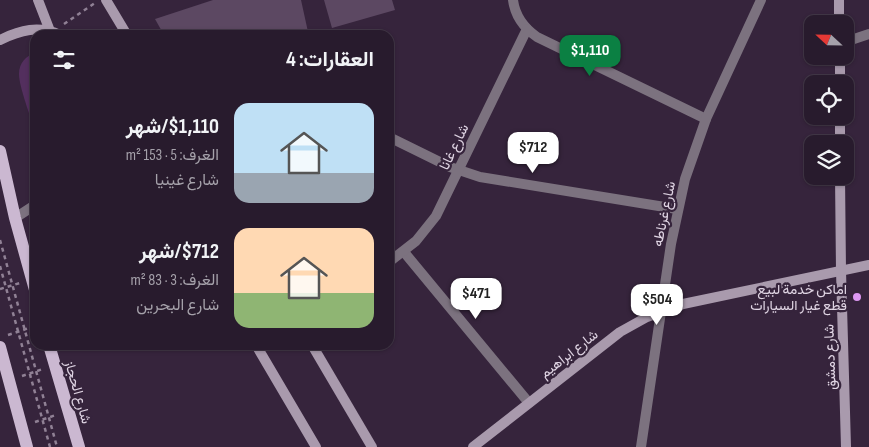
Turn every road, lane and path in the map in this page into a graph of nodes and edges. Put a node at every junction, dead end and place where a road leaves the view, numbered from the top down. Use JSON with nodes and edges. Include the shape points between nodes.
{"nodes":[{"id":1,"x":38,"y":0,"type":"edge"},
{"id":2,"x":98,"y":0,"type":"edge"},
{"id":3,"x":106,"y":0,"type":"edge"},
{"id":4,"x":513,"y":0,"type":"edge"},
{"id":5,"x":761,"y":0,"type":"edge"},
{"id":6,"x":839,"y":0,"type":"edge"},
{"id":7,"x":840,"y":15,"type":"edge"},
{"id":8,"x":527,"y":29,"type":"junction"},
{"id":9,"x":43,"y":30,"type":"edge"},
{"id":10,"x":53,"y":30,"type":"edge"},
{"id":11,"x":57,"y":30,"type":"edge"},
{"id":12,"x":124,"y":30,"type":"edge"},
{"id":13,"x":869,"y":34,"type":"edge"},
{"id":14,"x":854,"y":39,"type":"edge"},
{"id":15,"x":0,"y":40,"type":"edge"},
{"id":16,"x":706,"y":119,"type":"junction"},
{"id":17,"x":394,"y":139,"type":"edge"},
{"id":18,"x":0,"y":151,"type":"edge"},
{"id":19,"x":458,"y":170,"type":"junction"},
{"id":20,"x":840,"y":185,"type":"edge"},
{"id":21,"x":30,"y":208,"type":"edge"},
{"id":22,"x":677,"y":209,"type":"junction"},
{"id":23,"x":15,"y":218,"type":"junction"},
{"id":24,"x":0,"y":240,"type":"edge"},
{"id":25,"x":404,"y":252,"type":"junction"},
{"id":26,"x":394,"y":259,"type":"edge"},
{"id":27,"x":869,"y":265,"type":"edge"},
{"id":28,"x":0,"y":266,"type":"edge"},
{"id":29,"x":30,"y":271,"type":"edge"},
{"id":30,"x":841,"y":271,"type":"junction"},
{"id":31,"x":12,"y":285,"type":"junction"},
{"id":32,"x":30,"y":285,"type":"edge"},
{"id":33,"x":5,"y":287,"type":"junction"},
{"id":34,"x":0,"y":289,"type":"edge"},
{"id":35,"x":662,"y":311,"type":"junction"},
{"id":36,"x":30,"y":328,"type":"edge"},
{"id":37,"x":24,"y":330,"type":"junction"},
{"id":38,"x":18,"y":332,"type":"junction"},
{"id":39,"x":0,"y":339,"type":"edge"},
{"id":40,"x":0,"y":348,"type":"edge"},
{"id":41,"x":50,"y":350,"type":"edge"},
{"id":42,"x":259,"y":350,"type":"edge"},
{"id":43,"x":315,"y":350,"type":"edge"},
{"id":44,"x":55,"y":365,"type":"junction"},
{"id":45,"x":36,"y":372,"type":"junction"},
{"id":46,"x":29,"y":374,"type":"junction"},
{"id":47,"x":9,"y":381,"type":"junction"},
{"id":48,"x":529,"y":403,"type":"junction"},
{"id":49,"x":68,"y":410,"type":"junction"},
{"id":50,"x":49,"y":417,"type":"junction"},
{"id":51,"x":42,"y":420,"type":"junction"},
{"id":52,"x":22,"y":427,"type":"junction"},
{"id":53,"x":27,"y":447,"type":"edge"},
{"id":54,"x":50,"y":447,"type":"edge"},
{"id":55,"x":57,"y":447,"type":"edge"},
{"id":56,"x":79,"y":447,"type":"edge"},
{"id":57,"x":316,"y":447,"type":"edge"},
{"id":58,"x":372,"y":447,"type":"edge"},
{"id":59,"x":473,"y":447,"type":"edge"},
{"id":60,"x":641,"y":447,"type":"edge"},
{"id":61,"x":846,"y":447,"type":"edge"}],
"edges":[{"from":1,"to":10,"type":"street"},
{"from":2,"to":11,"type":"path"},
{"from":3,"to":12,"type":"street"},
{"from":4,"to":8,"type":"street","via":[[517,16]]},
{"from":5,"to":16,"type":"street","name":"شارع غرناطه"},
{"from":6,"to":7,"type":"street"},
{"from":8,"to":16,"type":"street","via":[[543,41]]},
{"from":8,"to":19,"type":"street","name":"شارع غانا"},
{"from":9,"to":15,"type":"street","via":[[26,30]]},
{"from":13,"to":14,"type":"street"},
{"from":16,"to":22,"type":"street","name":"شارع غرناطه"},
{"from":17,"to":19,"type":"street"},
{"from":18,"to":23,"type":"main road"},
{"from":19,"to":22,"type":"street","via":[[495,181]]},
{"from":19,"to":25,"type":"street","name":"شارع غانا","via":[[432,223]]},
{"from":20,"to":30,"type":"street","name":"شارع دمشق"},
{"from":21,"to":23,"type":"street"},
{"from":22,"to":35,"type":"street","name":"شارع غرناطه"},
{"from":23,"to":29,"type":"main road"},
{"from":24,"to":31,"type":"path"},
{"from":25,"to":26,"type":"street","name":"شارع غانا"},
{"from":25,"to":48,"type":"street"},
{"from":27,"to":30,"type":"street","name":"شارع ابراهيم"},
{"from":28,"to":33,"type":"path"},
{"from":30,"to":35,"type":"street","name":"شارع ابراهيم"},
{"from":30,"to":61,"type":"street","name":"شارع دمشق"},
{"from":31,"to":32,"type":"path"},
{"from":31,"to":33,"type":"path"},
{"from":31,"to":37,"type":"path"},
{"from":33,"to":34,"type":"path"},
{"from":33,"to":38,"type":"path"},
{"from":35,"to":48,"type":"street","name":"شارع ابراهيم","via":[[620,332]]},
{"from":35,"to":60,"type":"street","name":"شارع غرناطه"},
{"from":36,"to":37,"type":"path"},
{"from":37,"to":38,"type":"path"},
{"from":37,"to":45,"type":"path"},
{"from":38,"to":39,"type":"path"},
{"from":38,"to":46,"type":"path"},
{"from":40,"to":47,"type":"main road"},
{"from":41,"to":44,"type":"main road","name":"شارع الحجاز"},
{"from":42,"to":57,"type":"street"},
{"from":43,"to":58,"type":"street"},
{"from":44,"to":45,"type":"path"},
{"from":44,"to":49,"type":"main road","name":"شارع الحجاز"},
{"from":45,"to":46,"type":"path"},
{"from":45,"to":50,"type":"path"},
{"from":46,"to":47,"type":"path"},
{"from":46,"to":51,"type":"path"},
{"from":47,"to":52,"type":"main road"},
{"from":48,"to":59,"type":"street","name":"شارع ابراهيم"},
{"from":49,"to":50,"type":"path"},
{"from":49,"to":56,"type":"main road","name":"شارع الحجاز"},
{"from":50,"to":51,"type":"path"},
{"from":50,"to":55,"type":"path"},
{"from":51,"to":52,"type":"path"},
{"from":51,"to":54,"type":"path"},
{"from":52,"to":53,"type":"main road"}]}
